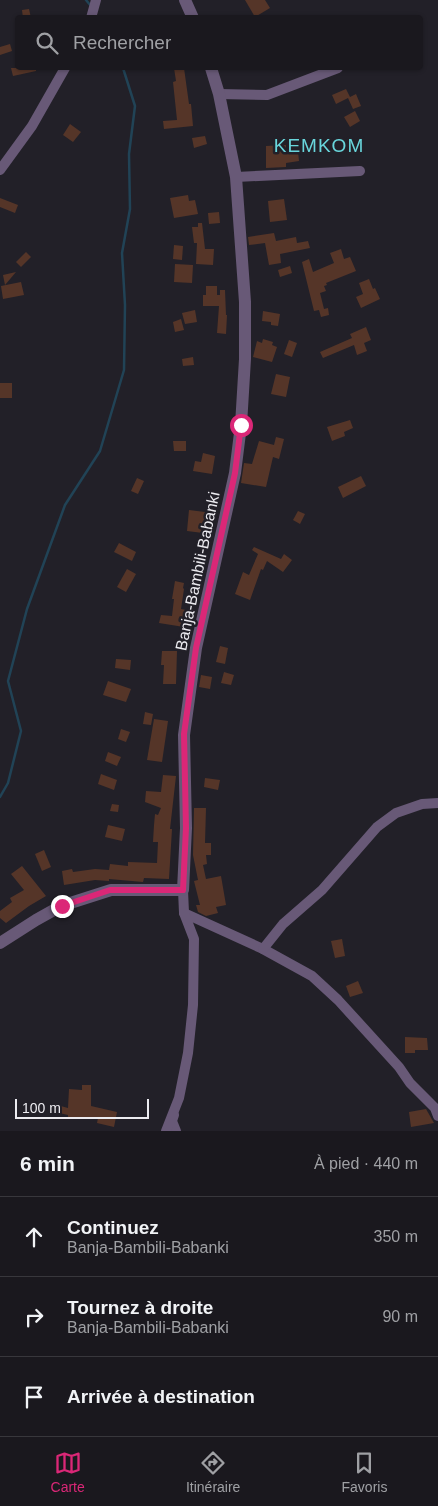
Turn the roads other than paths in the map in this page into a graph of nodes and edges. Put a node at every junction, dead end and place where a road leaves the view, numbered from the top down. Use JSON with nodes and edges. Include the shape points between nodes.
{"nodes":[{"id":1,"x":96,"y":0,"type":"edge"},
{"id":2,"x":185,"y":0,"type":"edge"},
{"id":3,"x":92,"y":15,"type":"edge"},
{"id":4,"x":192,"y":15,"type":"edge"},
{"id":5,"x":64,"y":70,"type":"edge"},
{"id":6,"x":212,"y":70,"type":"edge"},
{"id":7,"x":333,"y":70,"type":"edge"},
{"id":8,"x":218,"y":94,"type":"junction"},
{"id":9,"x":0,"y":170,"type":"edge"},
{"id":10,"x":360,"y":171,"type":"dead end"},
{"id":11,"x":236,"y":177,"type":"junction"},
{"id":12,"x":438,"y":804,"type":"edge"},
{"id":13,"x":183,"y":890,"type":"junction"},
{"id":14,"x":184,"y":913,"type":"junction"},
{"id":15,"x":0,"y":943,"type":"edge"},
{"id":16,"x":263,"y":949,"type":"junction"},
{"id":17,"x":399,"y":1067,"type":"junction"},
{"id":18,"x":179,"y":1098,"type":"junction"},
{"id":19,"x":438,"y":1110,"type":"edge"},
{"id":20,"x":438,"y":1116,"type":"edge"},
{"id":21,"x":166,"y":1131,"type":"edge"},
{"id":22,"x":176,"y":1131,"type":"edge"}],
"edges":[{"from":1,"to":3,"type":"street"},
{"from":2,"to":4,"type":"street"},
{"from":5,"to":9,"type":"street","via":[[32,126]]},
{"from":6,"to":8,"type":"street","name":"Banja-Bambili-Babanki"},
{"from":7,"to":8,"type":"street","via":[[267,94]]},
{"from":8,"to":11,"type":"street","name":"Banja-Bambili-Babanki"},
{"from":10,"to":11,"type":"street"},
{"from":11,"to":13,"type":"street","name":"Banja-Bambili-Babanki","via":[[245,302],[241,425],[235,473],[196,648],[184,734],[186,828]]},
{"from":12,"to":16,"type":"street","via":[[422,804],[396,812],[377,827],[322,890],[283,924]]},
{"from":13,"to":14,"type":"street"},
{"from":13,"to":15,"type":"street","via":[[110,890],[62,906]]},
{"from":14,"to":16,"type":"street"},
{"from":14,"to":18,"type":"street","via":[[194,939],[193,1005]]},
{"from":16,"to":17,"type":"street","via":[[312,976]]},
{"from":17,"to":19,"type":"street"},
{"from":17,"to":20,"type":"street","via":[[435,1108]]},
{"from":18,"to":21,"type":"street"},
{"from":18,"to":22,"type":"street","via":[[172,1121]]}]}
